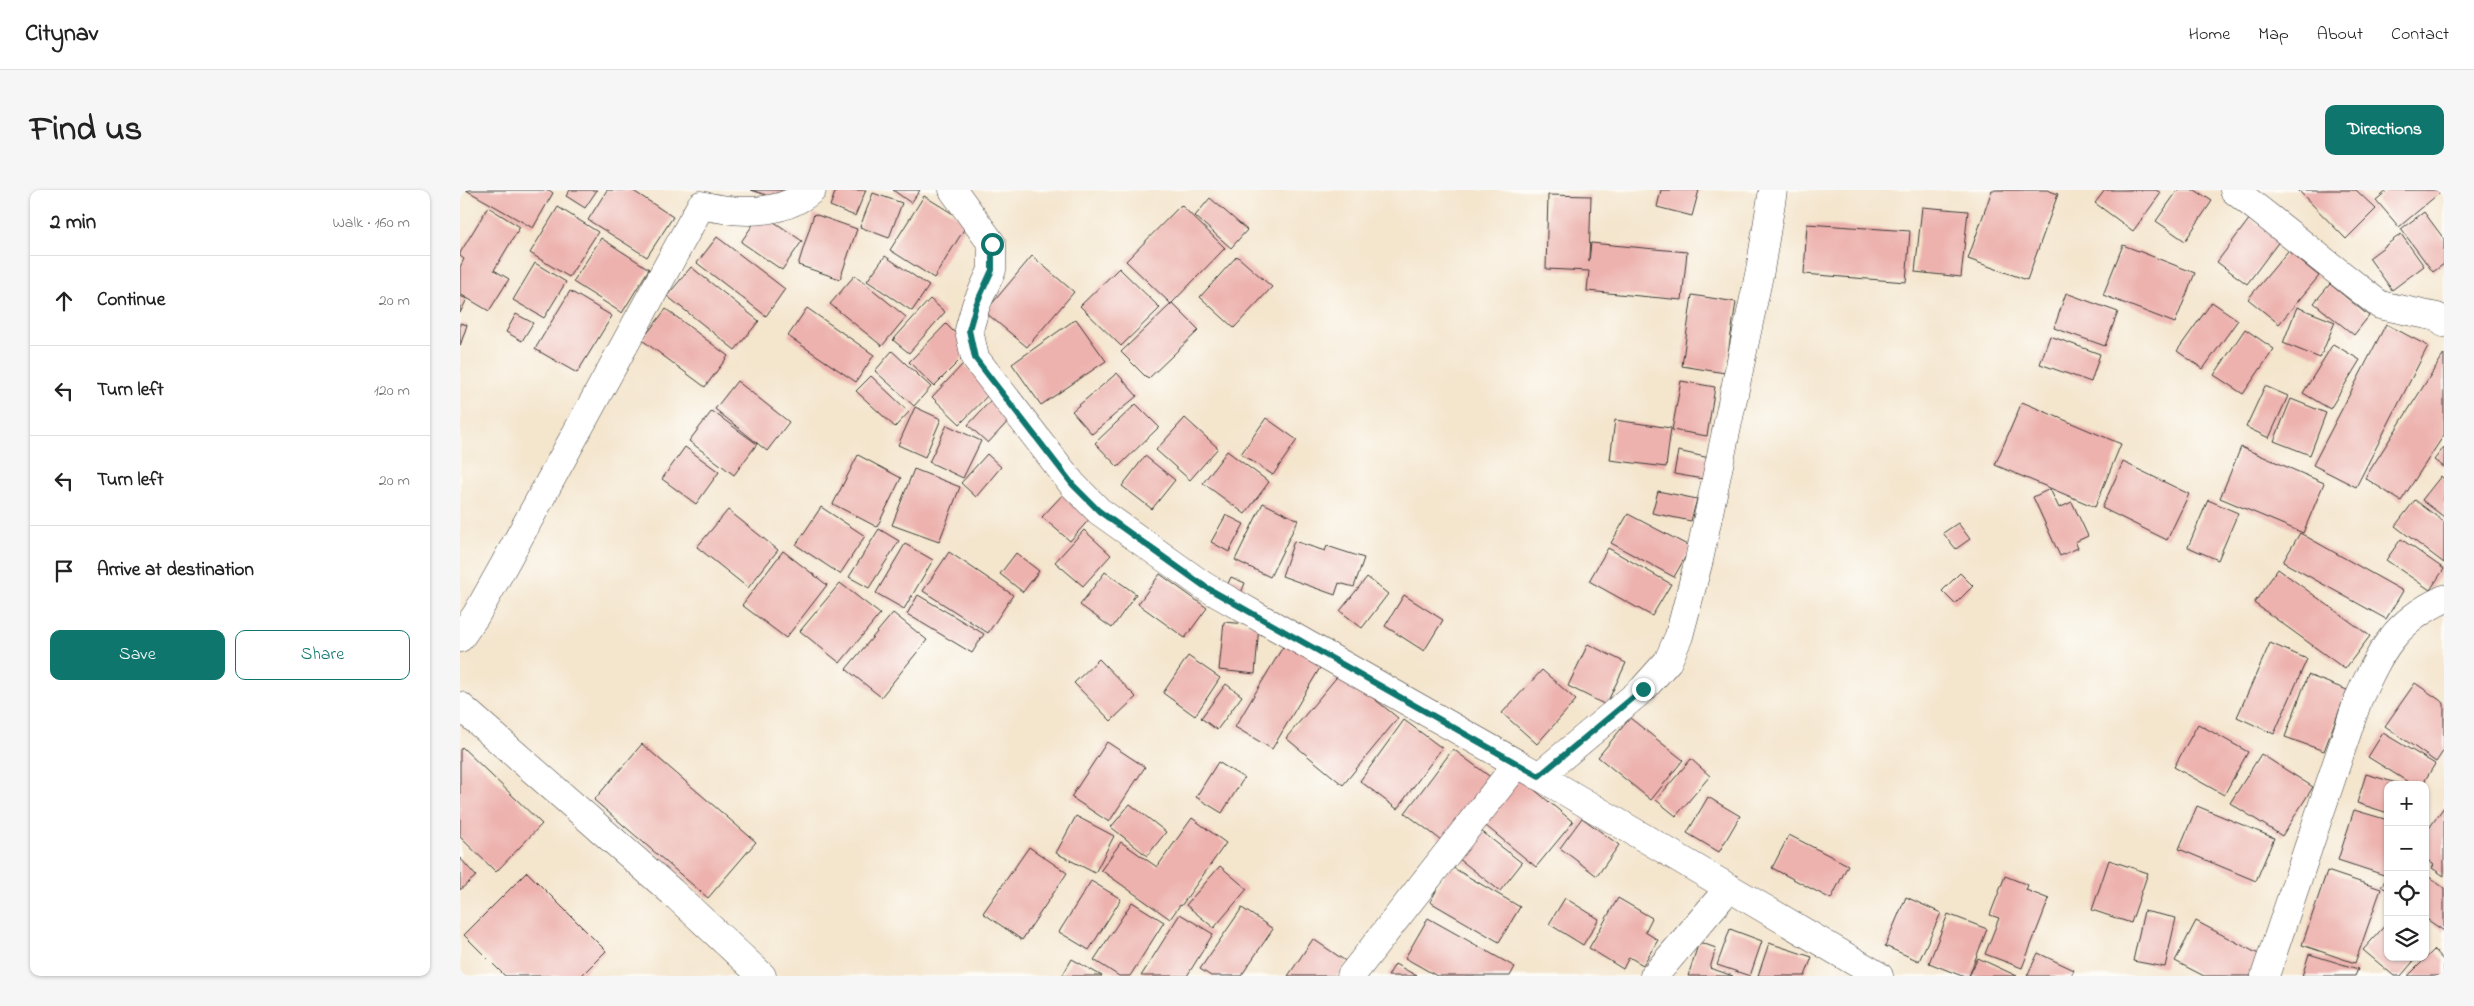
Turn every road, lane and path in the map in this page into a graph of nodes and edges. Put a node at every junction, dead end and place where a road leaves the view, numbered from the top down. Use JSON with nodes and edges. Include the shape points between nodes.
{"nodes":[{"id":1,"x":812,"y":190,"type":"edge"},
{"id":2,"x":953,"y":190,"type":"edge"},
{"id":3,"x":1773,"y":190,"type":"edge"},
{"id":4,"x":2234,"y":190,"type":"edge"},
{"id":5,"x":2442,"y":314,"type":"edge"},
{"id":6,"x":2439,"y":607,"type":"edge"},
{"id":7,"x":460,"y":638,"type":"edge"},
{"id":8,"x":460,"y":706,"type":"edge"},
{"id":9,"x":1528,"y":770,"type":"junction"},
{"id":10,"x":1729,"y":888,"type":"junction"},
{"id":11,"x":762,"y":976,"type":"edge"},
{"id":12,"x":1351,"y":976,"type":"edge"},
{"id":13,"x":1654,"y":976,"type":"edge"},
{"id":14,"x":1879,"y":976,"type":"edge"},
{"id":15,"x":2264,"y":976,"type":"edge"}],
"edges":[{"from":1,"to":7,"type":"street","via":[[799,201],[780,209],[731,212],[701,205],[481,606]]},
{"from":2,"to":9,"type":"street","via":[[992,244],[992,270],[969,330],[975,358],[1073,485],[1099,511],[1204,586]]},
{"from":3,"to":9,"type":"street","via":[[1760,270],[1699,560],[1679,636],[1668,661],[1643,689]]},
{"from":4,"to":5,"type":"street","via":[[2380,305]]},
{"from":6,"to":15,"type":"street","via":[[2409,618],[2391,639],[2358,700]]},
{"from":8,"to":11,"type":"street","via":[[672,892]]},
{"from":9,"to":10,"type":"street"},
{"from":9,"to":12,"type":"street"},
{"from":10,"to":13,"type":"street"},
{"from":10,"to":14,"type":"street"}]}
